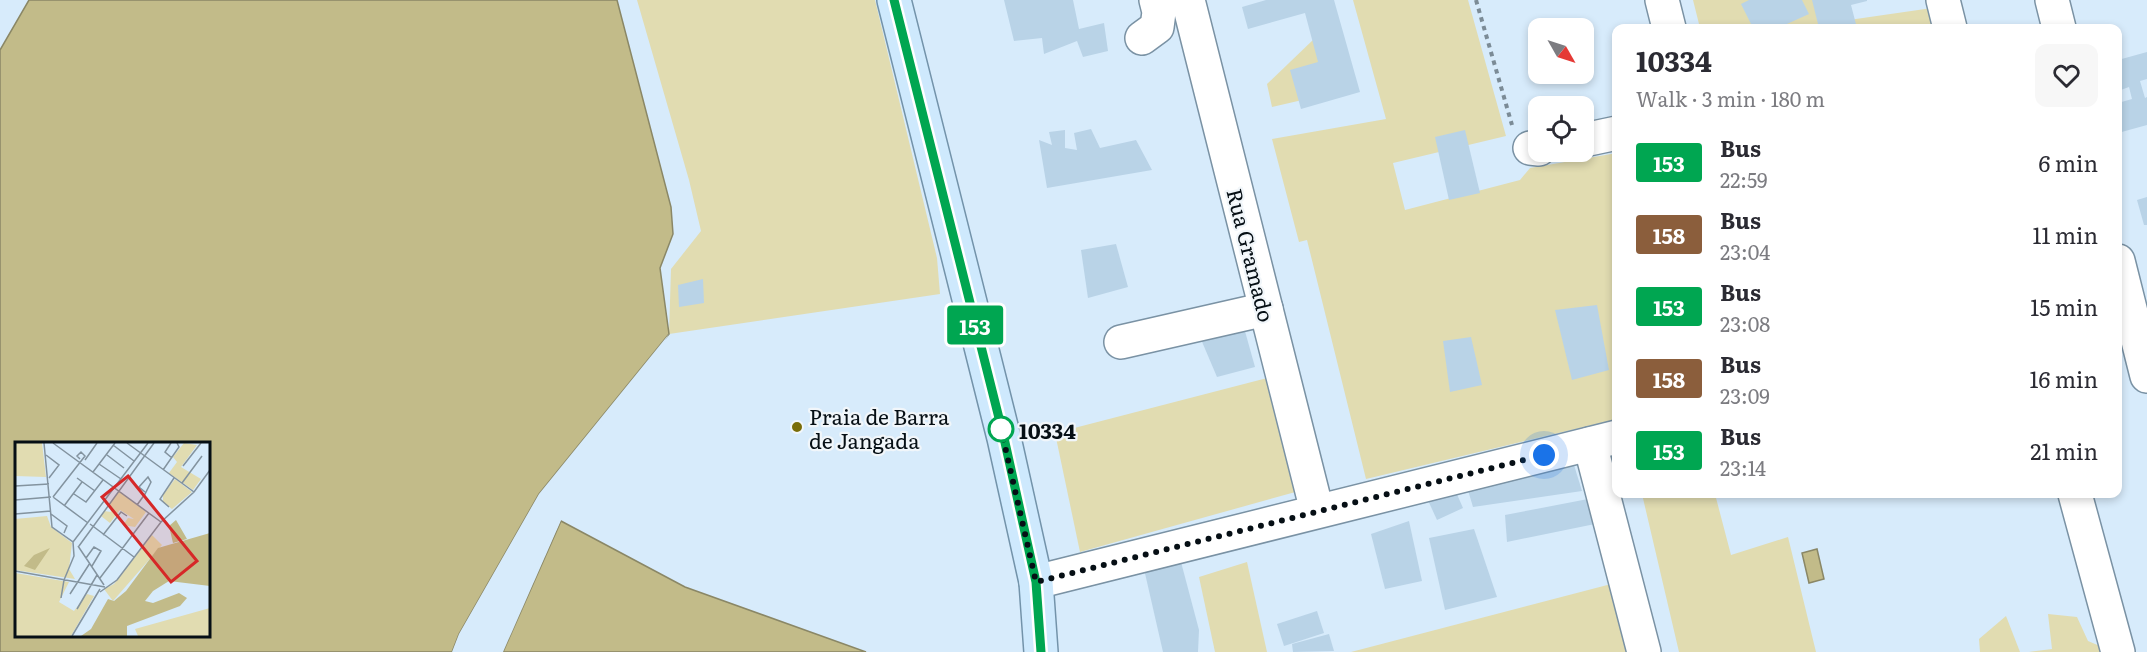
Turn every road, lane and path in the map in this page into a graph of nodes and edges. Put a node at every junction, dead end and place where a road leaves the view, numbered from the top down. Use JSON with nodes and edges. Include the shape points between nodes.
{"nodes":[{"id":1,"x":894,"y":0,"type":"edge"},
{"id":2,"x":1156,"y":0,"type":"edge"},
{"id":3,"x":1188,"y":0,"type":"edge"},
{"id":4,"x":1476,"y":0,"type":"edge"},
{"id":5,"x":1662,"y":0,"type":"edge"},
{"id":6,"x":1943,"y":0,"type":"edge"},
{"id":7,"x":2052,"y":0,"type":"edge"},
{"id":8,"x":1668,"y":24,"type":"edge"},
{"id":9,"x":1949,"y":24,"type":"edge"},
{"id":10,"x":2058,"y":24,"type":"edge"},
{"id":11,"x":1142,"y":38,"type":"dead end"},
{"id":12,"x":1612,"y":134,"type":"edge"},
{"id":13,"x":1594,"y":138,"type":"edge"},
{"id":14,"x":1528,"y":147,"type":"edge"},
{"id":15,"x":2122,"y":274,"type":"edge"},
{"id":16,"x":2131,"y":302,"type":"edge"},
{"id":17,"x":1266,"y":309,"type":"junction"},
{"id":18,"x":1121,"y":342,"type":"dead end"},
{"id":19,"x":2147,"y":376,"type":"edge"},
{"id":20,"x":1603,"y":440,"type":"edge"},
{"id":21,"x":1612,"y":487,"type":"edge"},
{"id":22,"x":1614,"y":498,"type":"edge"},
{"id":23,"x":2076,"y":498,"type":"edge"},
{"id":24,"x":1317,"y":511,"type":"junction"},
{"id":25,"x":1036,"y":582,"type":"junction"},
{"id":26,"x":1041,"y":652,"type":"edge"},
{"id":27,"x":1644,"y":652,"type":"edge"},
{"id":28,"x":2118,"y":652,"type":"edge"}],
"edges":[{"from":1,"to":25,"type":"main road","via":[[1004,438]]},
{"from":2,"to":11,"type":"street","via":[[1157,27]]},
{"from":3,"to":17,"type":"street","name":"Rua Gramado"},
{"from":4,"to":14,"type":"path","via":[[1514,132],[1520,144]]},
{"from":5,"to":8,"type":"street"},
{"from":6,"to":9,"type":"street"},
{"from":7,"to":10,"type":"street"},
{"from":12,"to":13,"type":"street"},
{"from":15,"to":16,"type":"street"},
{"from":16,"to":19,"type":"street"},
{"from":17,"to":18,"type":"street"},
{"from":17,"to":24,"type":"street","name":"Rua Gramado"},
{"from":20,"to":21,"type":"street"},
{"from":20,"to":24,"type":"street"},
{"from":22,"to":27,"type":"street"},
{"from":23,"to":28,"type":"street"},
{"from":24,"to":25,"type":"street"},
{"from":25,"to":26,"type":"main road"}]}
